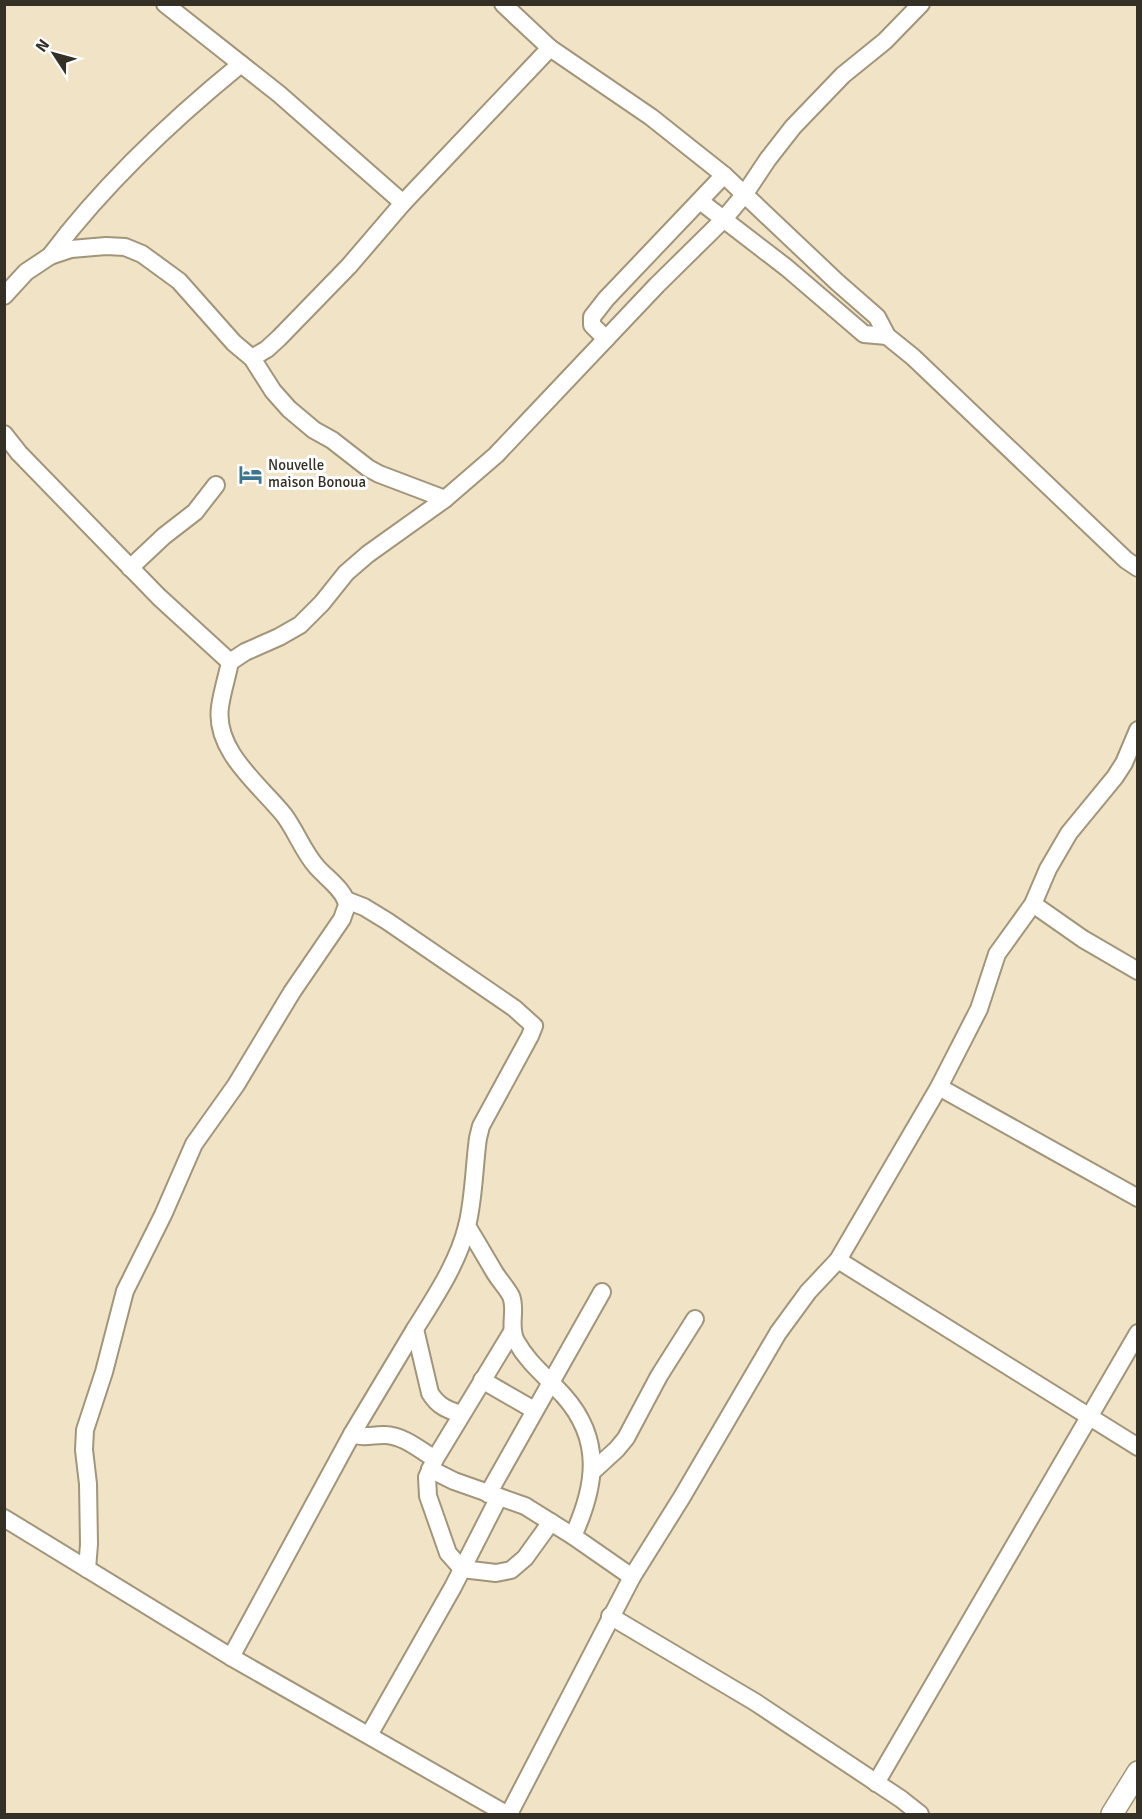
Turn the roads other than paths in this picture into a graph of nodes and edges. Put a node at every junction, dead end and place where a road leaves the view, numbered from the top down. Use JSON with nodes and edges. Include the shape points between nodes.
{"nodes":[{"id":1,"x":165,"y":4,"type":"edge"},
{"id":2,"x":503,"y":4,"type":"edge"},
{"id":3,"x":921,"y":4,"type":"edge"},
{"id":4,"x":550,"y":48,"type":"junction"},
{"id":5,"x":241,"y":64,"type":"junction"},
{"id":6,"x":724,"y":175,"type":"junction"},
{"id":7,"x":744,"y":195,"type":"junction"},
{"id":8,"x":700,"y":201,"type":"junction"},
{"id":9,"x":404,"y":203,"type":"junction"},
{"id":10,"x":723,"y":220,"type":"junction"},
{"id":11,"x":50,"y":256,"type":"junction"},
{"id":12,"x":636,"y":267,"type":"junction"},
{"id":13,"x":657,"y":285,"type":"junction"},
{"id":14,"x":5,"y":294,"type":"edge"},
{"id":15,"x":887,"y":336,"type":"junction"},
{"id":16,"x":606,"y":339,"type":"junction"},
{"id":17,"x":252,"y":358,"type":"junction"},
{"id":18,"x":4,"y":434,"type":"edge"},
{"id":19,"x":216,"y":486,"type":"dead end"},
{"id":20,"x":444,"y":500,"type":"junction"},
{"id":21,"x":130,"y":568,"type":"junction"},
{"id":22,"x":1137,"y":568,"type":"edge"},
{"id":23,"x":230,"y":662,"type":"junction"},
{"id":24,"x":1137,"y":730,"type":"edge"},
{"id":25,"x":346,"y":900,"type":"junction"},
{"id":26,"x":1033,"y":904,"type":"junction"},
{"id":27,"x":1137,"y":971,"type":"edge"},
{"id":28,"x":939,"y":1087,"type":"junction"},
{"id":29,"x":1137,"y":1198,"type":"edge"},
{"id":30,"x":467,"y":1226,"type":"junction"},
{"id":31,"x":838,"y":1260,"type":"junction"},
{"id":32,"x":602,"y":1292,"type":"dead end"},
{"id":33,"x":695,"y":1319,"type":"dead end"},
{"id":34,"x":415,"y":1329,"type":"junction"},
{"id":35,"x":512,"y":1332,"type":"junction"},
{"id":36,"x":1137,"y":1333,"type":"edge"},
{"id":37,"x":482,"y":1380,"type":"junction"},
{"id":38,"x":551,"y":1383,"type":"junction"},
{"id":39,"x":534,"y":1410,"type":"junction"},
{"id":40,"x":460,"y":1414,"type":"junction"},
{"id":41,"x":1088,"y":1417,"type":"junction"},
{"id":42,"x":352,"y":1434,"type":"junction"},
{"id":43,"x":1137,"y":1447,"type":"edge"},
{"id":44,"x":432,"y":1464,"type":"junction"},
{"id":45,"x":593,"y":1471,"type":"junction"},
{"id":46,"x":494,"y":1495,"type":"junction"},
{"id":47,"x":4,"y":1518,"type":"edge"},
{"id":48,"x":551,"y":1522,"type":"junction"},
{"id":49,"x":573,"y":1536,"type":"junction"},
{"id":50,"x":87,"y":1569,"type":"junction"},
{"id":51,"x":462,"y":1569,"type":"junction"},
{"id":52,"x":632,"y":1577,"type":"junction"},
{"id":53,"x":610,"y":1616,"type":"junction"},
{"id":54,"x":231,"y":1657,"type":"junction"},
{"id":55,"x":369,"y":1735,"type":"junction"},
{"id":56,"x":1137,"y":1772,"type":"edge"},
{"id":57,"x":876,"y":1783,"type":"junction"},
{"id":58,"x":507,"y":1815,"type":"edge"},
{"id":59,"x":920,"y":1815,"type":"edge"},
{"id":60,"x":1112,"y":1815,"type":"edge"}],
"edges":[{"from":1,"to":5,"type":"street"},
{"from":2,"to":4,"type":"street"},
{"from":3,"to":7,"type":"street","via":[[793,127]]},
{"from":4,"to":6,"type":"street","via":[[651,117]]},
{"from":4,"to":9,"type":"street"},
{"from":5,"to":9,"type":"street"},
{"from":5,"to":11,"type":"street","via":[[187,108],[79,218]]},
{"from":6,"to":7,"type":"street"},
{"from":6,"to":8,"type":"street"},
{"from":7,"to":10,"type":"street"},
{"from":7,"to":15,"type":"street","via":[[877,317]]},
{"from":8,"to":10,"type":"street"},
{"from":8,"to":12,"type":"street"},
{"from":9,"to":17,"type":"street","via":[[279,338]]},
{"from":10,"to":13,"type":"street"},
{"from":10,"to":15,"type":"street","via":[[864,334]]},
{"from":11,"to":14,"type":"street","via":[[26,272]]},
{"from":11,"to":17,"type":"street","via":[[71,249],[106,246],[142,254],[179,281]]},
{"from":12,"to":13,"type":"street"},
{"from":12,"to":16,"type":"street","via":[[592,317],[592,325]]},
{"from":13,"to":16,"type":"street"},
{"from":15,"to":22,"type":"street"},
{"from":16,"to":20,"type":"street","via":[[496,455]]},
{"from":17,"to":20,"type":"street","via":[[273,391],[314,430],[374,471]]},
{"from":18,"to":21,"type":"street"},
{"from":19,"to":21,"type":"street","via":[[195,512]]},
{"from":20,"to":23,"type":"street","via":[[346,573],[300,625]]},
{"from":21,"to":23,"type":"street"},
{"from":23,"to":25,"type":"street","via":[[219,708],[224,738],[238,762],[284,815],[315,865]]},
{"from":24,"to":26,"type":"street","via":[[1115,777],[1057,852]]},
{"from":25,"to":30,"type":"street","via":[[387,921],[514,1008],[534,1026],[481,1126]]},
{"from":25,"to":50,"type":"street","via":[[342,920],[194,1144],[125,1291],[85,1430]]},
{"from":26,"to":27,"type":"street"},
{"from":26,"to":28,"type":"street","via":[[997,954],[979,1009]]},
{"from":28,"to":29,"type":"street"},
{"from":28,"to":31,"type":"street"},
{"from":30,"to":34,"type":"street","via":[[439,1290]]},
{"from":30,"to":35,"type":"street","via":[[512,1298]]},
{"from":31,"to":41,"type":"street"},
{"from":31,"to":52,"type":"street","via":[[778,1333]]},
{"from":32,"to":38,"type":"street"},
{"from":33,"to":45,"type":"street","via":[[626,1438]]},
{"from":34,"to":40,"type":"street","via":[[430,1393],[442,1407]]},
{"from":34,"to":42,"type":"street"},
{"from":35,"to":37,"type":"street"},
{"from":35,"to":38,"type":"street"},
{"from":36,"to":41,"type":"street"},
{"from":37,"to":39,"type":"street"},
{"from":37,"to":40,"type":"street"},
{"from":38,"to":39,"type":"street"},
{"from":38,"to":45,"type":"street","via":[[565,1396],[586,1430]]},
{"from":39,"to":46,"type":"street"},
{"from":40,"to":44,"type":"street"},
{"from":41,"to":43,"type":"street"},
{"from":41,"to":57,"type":"street"},
{"from":42,"to":44,"type":"street","via":[[393,1436],[410,1444]]},
{"from":42,"to":54,"type":"street"},
{"from":44,"to":46,"type":"street","via":[[454,1481]]},
{"from":44,"to":51,"type":"street","via":[[427,1484],[438,1527],[448,1553]]},
{"from":45,"to":49,"type":"street"},
{"from":46,"to":48,"type":"street","via":[[525,1506]]},
{"from":46,"to":51,"type":"street"},
{"from":47,"to":50,"type":"street"},
{"from":48,"to":49,"type":"street"},
{"from":48,"to":51,"type":"street","via":[[525,1558],[511,1570],[495,1573]]},
{"from":49,"to":52,"type":"street"},
{"from":50,"to":54,"type":"street"},
{"from":51,"to":55,"type":"street"},
{"from":52,"to":53,"type":"street"},
{"from":53,"to":57,"type":"street","via":[[754,1702]]},
{"from":53,"to":58,"type":"street"},
{"from":54,"to":55,"type":"street"},
{"from":55,"to":58,"type":"street"},
{"from":56,"to":60,"type":"street"},
{"from":57,"to":59,"type":"street"}]}
